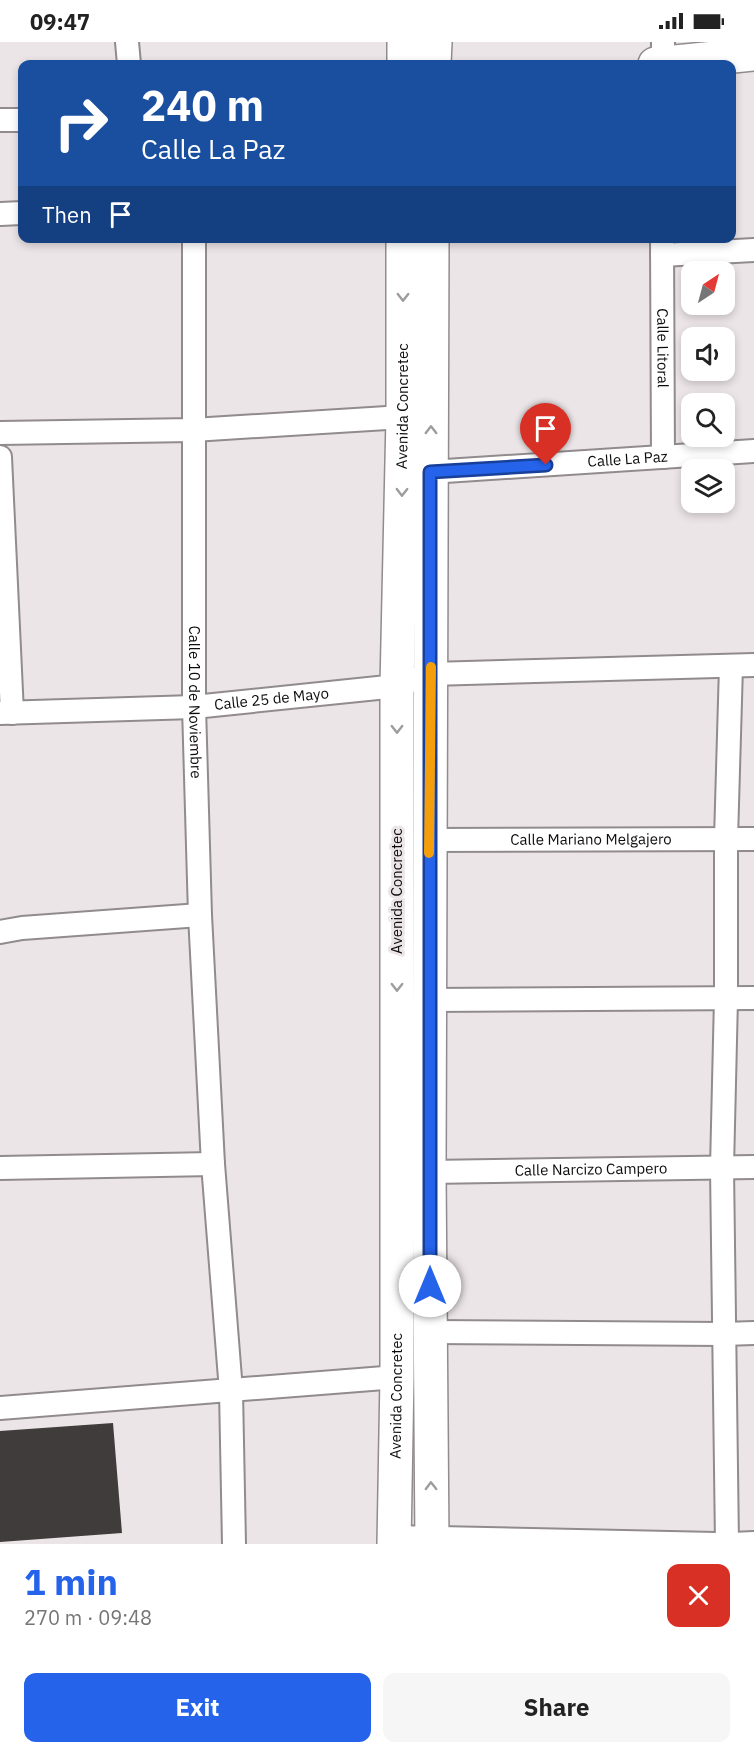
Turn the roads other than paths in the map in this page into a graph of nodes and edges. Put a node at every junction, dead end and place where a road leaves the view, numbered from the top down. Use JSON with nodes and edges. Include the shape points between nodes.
{"nodes":[{"id":1,"x":127,"y":42,"type":"edge"},
{"id":2,"x":404,"y":42,"type":"edge"},
{"id":3,"x":435,"y":42,"type":"edge"},
{"id":4,"x":754,"y":54,"type":"edge"},
{"id":5,"x":661,"y":59,"type":"edge"},
{"id":6,"x":129,"y":60,"type":"edge"},
{"id":7,"x":404,"y":60,"type":"edge"},
{"id":8,"x":434,"y":60,"type":"edge"},
{"id":9,"x":0,"y":120,"type":"edge"},
{"id":10,"x":18,"y":120,"type":"edge"},
{"id":11,"x":18,"y":213,"type":"edge"},
{"id":12,"x":0,"y":214,"type":"edge"},
{"id":13,"x":194,"y":243,"type":"edge"},
{"id":14,"x":403,"y":243,"type":"edge"},
{"id":15,"x":432,"y":243,"type":"edge"},
{"id":16,"x":662,"y":247,"type":"edge"},
{"id":17,"x":754,"y":250,"type":"edge"},
{"id":18,"x":403,"y":417,"type":"junction"},
{"id":19,"x":193,"y":430,"type":"junction"},
{"id":20,"x":0,"y":433,"type":"edge"},
{"id":21,"x":754,"y":451,"type":"edge"},
{"id":22,"x":663,"y":457,"type":"junction"},
{"id":23,"x":0,"y":458,"type":"edge"},
{"id":24,"x":430,"y":472,"type":"junction"},
{"id":25,"x":754,"y":665,"type":"edge"},
{"id":26,"x":731,"y":666,"type":"junction"},
{"id":27,"x":431,"y":674,"type":"junction"},
{"id":28,"x":397,"y":686,"type":"junction"},
{"id":29,"x":194,"y":707,"type":"junction"},
{"id":30,"x":6,"y":713,"type":"edge"},
{"id":31,"x":726,"y":839,"type":"junction"},
{"id":32,"x":754,"y":839,"type":"edge"},
{"id":33,"x":429,"y":840,"type":"junction"},
{"id":34,"x":200,"y":915,"type":"junction"},
{"id":35,"x":0,"y":932,"type":"edge"},
{"id":36,"x":726,"y":998,"type":"junction"},
{"id":37,"x":754,"y":998,"type":"edge"},
{"id":38,"x":431,"y":1000,"type":"junction"},
{"id":39,"x":213,"y":1164,"type":"junction"},
{"id":40,"x":722,"y":1167,"type":"junction"},
{"id":41,"x":754,"y":1167,"type":"edge"},
{"id":42,"x":0,"y":1168,"type":"edge"},
{"id":43,"x":429,"y":1172,"type":"junction"},
{"id":44,"x":430,"y":1332,"type":"junction"},
{"id":45,"x":754,"y":1333,"type":"edge"},
{"id":46,"x":723,"y":1334,"type":"junction"},
{"id":47,"x":397,"y":1377,"type":"junction"},
{"id":48,"x":231,"y":1391,"type":"junction"},
{"id":49,"x":0,"y":1408,"type":"edge"},
{"id":50,"x":393,"y":1541,"type":"edge"},
{"id":51,"x":432,"y":1542,"type":"edge"},
{"id":52,"x":754,"y":1543,"type":"edge"},
{"id":53,"x":234,"y":1544,"type":"edge"},
{"id":54,"x":716,"y":1544,"type":"edge"},
{"id":55,"x":727,"y":1544,"type":"edge"},
{"id":56,"x":732,"y":1544,"type":"edge"}],
"edges":[{"from":1,"to":6,"type":"street"},
{"from":2,"to":7,"type":"street"},
{"from":3,"to":8,"type":"street"},
{"from":4,"to":5,"type":"street"},
{"from":9,"to":10,"type":"street"},
{"from":11,"to":12,"type":"street"},
{"from":13,"to":19,"type":"street","name":"Calle 10 de Noviembre"},
{"from":14,"to":18,"type":"street","name":"Avenida Concretec","one_way":true},
{"from":24,"to":15,"type":"street","name":"Avenida Concretec","one_way":true},
{"from":16,"to":17,"type":"street"},
{"from":16,"to":22,"type":"street","name":"Calle Litoral"},
{"from":18,"to":19,"type":"street"},
{"from":18,"to":28,"type":"street","name":"Avenida Concretec","one_way":true},
{"from":19,"to":20,"type":"street"},
{"from":19,"to":29,"type":"street","name":"Calle 10 de Noviembre"},
{"from":21,"to":22,"type":"street","name":"Calle La Paz"},
{"from":22,"to":24,"type":"street","name":"Calle La Paz"},
{"from":23,"to":30,"type":"street"},
{"from":24,"to":27,"type":"street","name":"Avenida Concretec"},
{"from":25,"to":26,"type":"street","name":"Calle 25 de Mayo"},
{"from":26,"to":27,"type":"street","name":"Calle 25 de Mayo"},
{"from":26,"to":31,"type":"street"},
{"from":27,"to":28,"type":"street","name":"Calle 25 de Mayo"},
{"from":27,"to":33,"type":"street","name":"Avenida Concretec"},
{"from":28,"to":29,"type":"street","name":"Calle 25 de Mayo"},
{"from":28,"to":47,"type":"street","name":"Avenida Concretec","one_way":true},
{"from":29,"to":30,"type":"street","name":"Calle 25 de Mayo"},
{"from":29,"to":34,"type":"street","name":"Calle 10 de Noviembre"},
{"from":31,"to":32,"type":"street","name":"Calle Mariano Melgajero"},
{"from":31,"to":33,"type":"street","name":"Calle Mariano Melgajero"},
{"from":31,"to":36,"type":"street"},
{"from":33,"to":38,"type":"street","name":"Avenida Concretec"},
{"from":34,"to":35,"type":"street"},
{"from":34,"to":39,"type":"street","name":"Calle 10 de Noviembre"},
{"from":36,"to":37,"type":"street"},
{"from":36,"to":38,"type":"street"},
{"from":36,"to":40,"type":"street"},
{"from":38,"to":43,"type":"street","name":"Avenida Concretec"},
{"from":39,"to":42,"type":"street"},
{"from":39,"to":48,"type":"street","name":"Calle 10 de Noviembre"},
{"from":40,"to":41,"type":"street","name":"Calle Narcizo Campero"},
{"from":40,"to":43,"type":"street","name":"Calle Narcizo Campero"},
{"from":40,"to":46,"type":"street"},
{"from":43,"to":44,"type":"street","name":"Avenida Concretec"},
{"from":44,"to":46,"type":"street"},
{"from":51,"to":44,"type":"street","name":"Avenida Concretec","one_way":true},
{"from":45,"to":46,"type":"street"},
{"from":46,"to":55,"type":"street"},
{"from":47,"to":48,"type":"street"},
{"from":47,"to":50,"type":"street","name":"Avenida Concretec"},
{"from":48,"to":49,"type":"street"},
{"from":48,"to":53,"type":"street","name":"Calle 10 de Noviembre"},
{"from":50,"to":51,"type":"street"},
{"from":51,"to":54,"type":"street"},
{"from":52,"to":56,"type":"street"}]}
